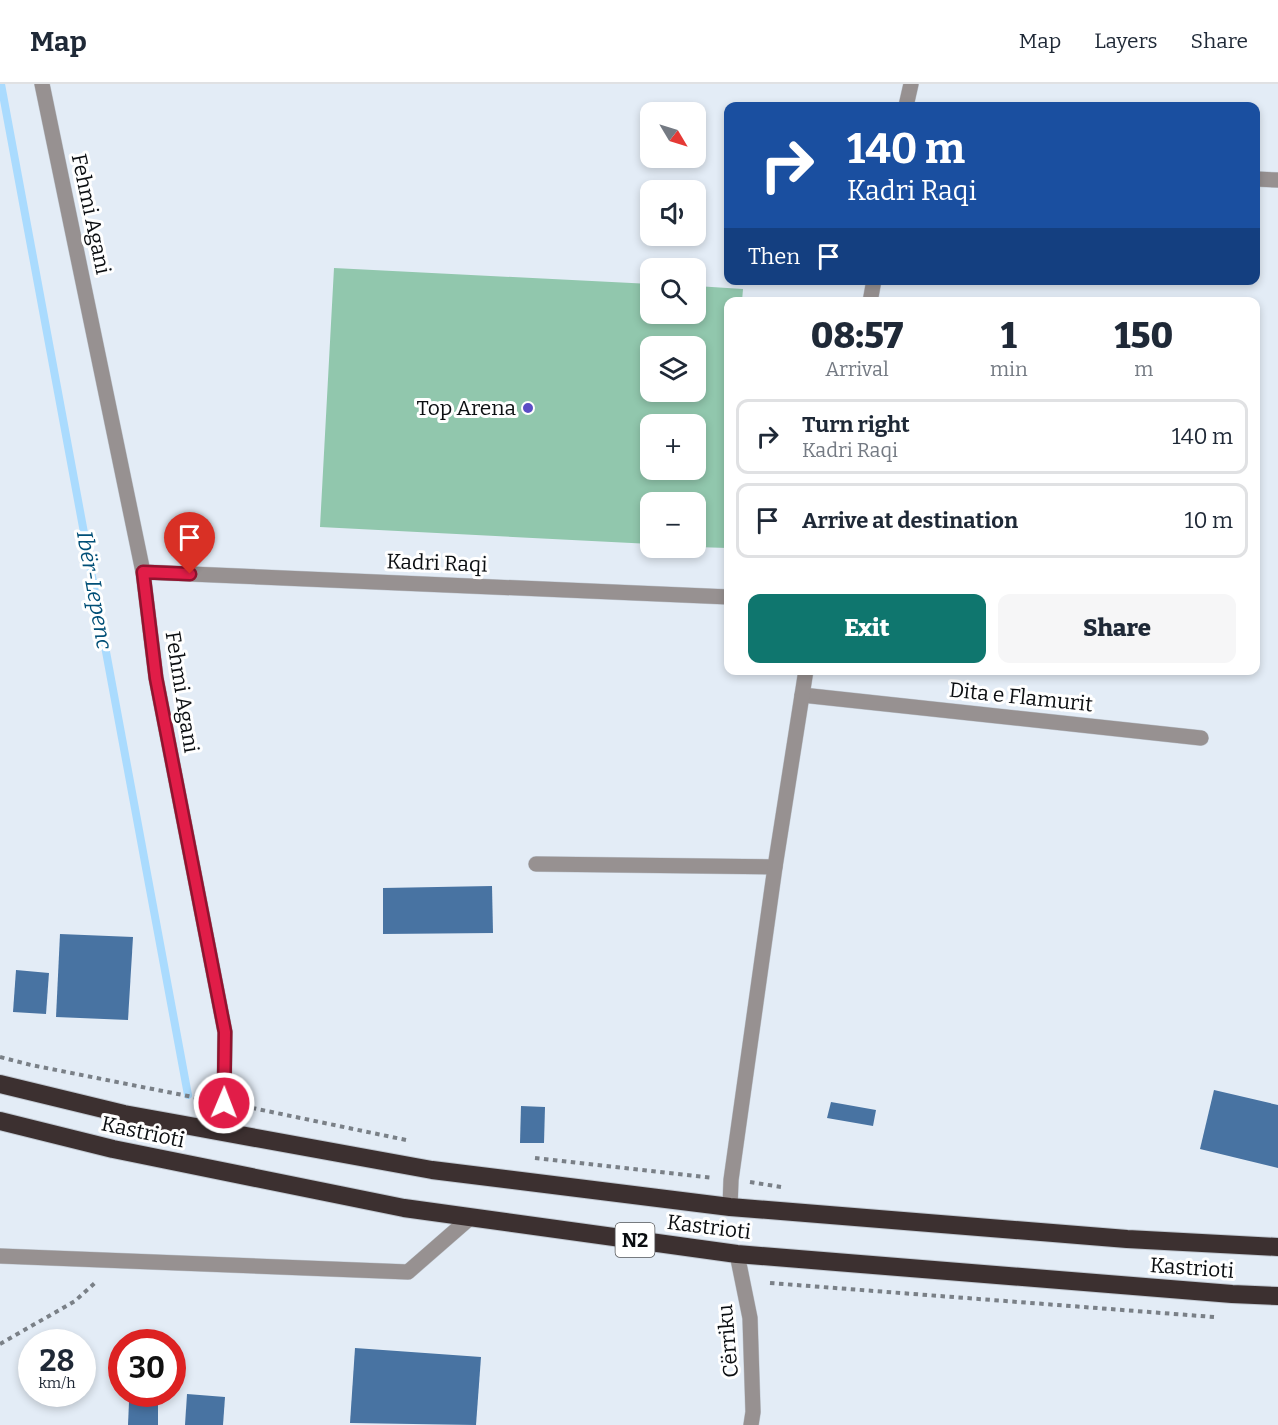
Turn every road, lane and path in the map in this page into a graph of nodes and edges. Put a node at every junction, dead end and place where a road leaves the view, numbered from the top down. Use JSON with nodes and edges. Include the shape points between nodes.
{"nodes":[{"id":1,"x":42,"y":84,"type":"edge"},
{"id":2,"x":911,"y":84,"type":"edge"},
{"id":3,"x":907,"y":102,"type":"edge"},
{"id":4,"x":1260,"y":179,"type":"edge"},
{"id":5,"x":1278,"y":180,"type":"edge"},
{"id":6,"x":143,"y":572,"type":"junction"},
{"id":7,"x":724,"y":597,"type":"edge"},
{"id":8,"x":805,"y":675,"type":"edge"},
{"id":9,"x":802,"y":695,"type":"junction"},
{"id":10,"x":1200,"y":738,"type":"dead end"},
{"id":11,"x":536,"y":864,"type":"dead end"},
{"id":12,"x":775,"y":867,"type":"junction"},
{"id":13,"x":0,"y":1057,"type":"edge"},
{"id":14,"x":0,"y":1084,"type":"edge"},
{"id":15,"x":224,"y":1103,"type":"junction"},
{"id":16,"x":0,"y":1121,"type":"edge"},
{"id":17,"x":226,"y":1132,"type":"junction"},
{"id":18,"x":406,"y":1140,"type":"dead end"},
{"id":19,"x":533,"y":1158,"type":"dead end"},
{"id":20,"x":731,"y":1180,"type":"junction"},
{"id":21,"x":790,"y":1188,"type":"dead end"},
{"id":22,"x":730,"y":1207,"type":"junction"},
{"id":23,"x":471,"y":1217,"type":"junction"},
{"id":24,"x":1278,"y":1247,"type":"edge"},
{"id":25,"x":737,"y":1254,"type":"junction"},
{"id":26,"x":0,"y":1256,"type":"edge"},
{"id":27,"x":118,"y":1261,"type":"junction"},
{"id":28,"x":770,"y":1283,"type":"dead end"},
{"id":29,"x":1278,"y":1296,"type":"edge"},
{"id":30,"x":1221,"y":1317,"type":"dead end"},
{"id":31,"x":0,"y":1344,"type":"edge"},
{"id":32,"x":751,"y":1425,"type":"edge"}],
"edges":[{"from":1,"to":6,"type":"street","name":"Fehmi Agani"},
{"from":2,"to":3,"type":"street"},
{"from":4,"to":5,"type":"street"},
{"from":6,"to":7,"type":"street","name":"Kadri Raqi"},
{"from":6,"to":15,"type":"street","name":"Fehmi Agani","via":[[156,678],[225,1032]]},
{"from":8,"to":9,"type":"street"},
{"from":9,"to":10,"type":"street","name":"Dita e Flamurit"},
{"from":9,"to":12,"type":"street"},
{"from":11,"to":12,"type":"street"},
{"from":12,"to":20,"type":"street"},
{"from":13,"to":15,"type":"path"},
{"from":14,"to":17,"type":"highway","name":"Kastrioti","number":"N2","via":[[124,1114]]},
{"from":15,"to":17,"type":"street","name":"Fehmi Agani"},
{"from":15,"to":18,"type":"path"},
{"from":16,"to":23,"type":"highway","name":"Kastrioti","number":"N2","via":[[113,1149],[404,1208]]},
{"from":17,"to":22,"type":"highway","name":"Kastrioti","number":"N2","via":[[432,1170]]},
{"from":19,"to":20,"type":"path"},
{"from":20,"to":21,"type":"path"},
{"from":20,"to":22,"type":"street"},
{"from":22,"to":24,"type":"highway","name":"Kastrioti","number":"N2","via":[[1127,1239]]},
{"from":23,"to":25,"type":"highway","name":"Kastrioti","number":"N2"},
{"from":23,"to":27,"type":"street","via":[[408,1272]]},
{"from":25,"to":29,"type":"highway","name":"Kastrioti","number":"N2"},
{"from":25,"to":32,"type":"street","name":"Cërriku","via":[[750,1318]]},
{"from":26,"to":27,"type":"street"},
{"from":27,"to":31,"type":"path","via":[[75,1301]]},
{"from":28,"to":30,"type":"path"}]}
